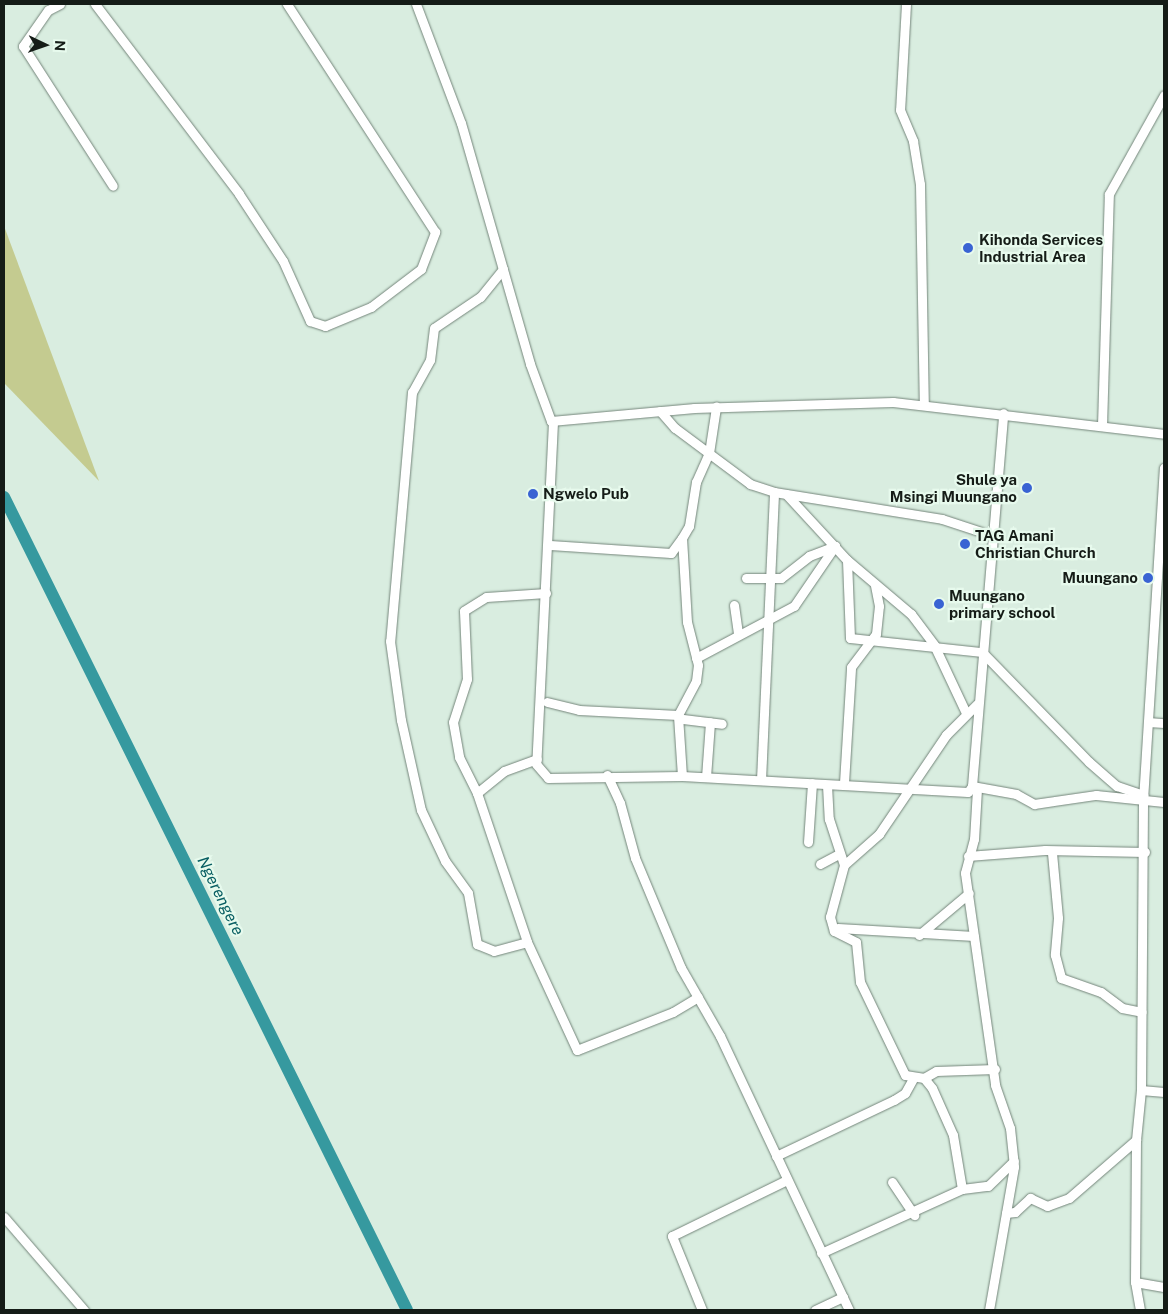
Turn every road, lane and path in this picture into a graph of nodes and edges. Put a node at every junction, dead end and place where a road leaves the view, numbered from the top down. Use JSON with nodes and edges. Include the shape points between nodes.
{"nodes":[{"id":1,"x":60,"y":4,"type":"edge"},
{"id":2,"x":95,"y":4,"type":"edge"},
{"id":3,"x":287,"y":4,"type":"edge"},
{"id":4,"x":416,"y":4,"type":"edge"},
{"id":5,"x":906,"y":4,"type":"edge"},
{"id":6,"x":1164,"y":95,"type":"edge"},
{"id":7,"x":113,"y":186,"type":"dead end"},
{"id":8,"x":502,"y":269,"type":"junction"},
{"id":9,"x":924,"y":404,"type":"junction"},
{"id":10,"x":716,"y":407,"type":"junction"},
{"id":11,"x":660,"y":411,"type":"junction"},
{"id":12,"x":1003,"y":413,"type":"junction"},
{"id":13,"x":553,"y":422,"type":"junction"},
{"id":14,"x":1102,"y":426,"type":"junction"},
{"id":15,"x":1164,"y":434,"type":"edge"},
{"id":16,"x":709,"y":453,"type":"junction"},
{"id":17,"x":1164,"y":468,"type":"edge"},
{"id":18,"x":774,"y":492,"type":"junction"},
{"id":19,"x":786,"y":494,"type":"junction"},
{"id":20,"x":1162,"y":520,"type":"edge"},
{"id":21,"x":991,"y":534,"type":"junction"},
{"id":22,"x":682,"y":538,"type":"junction"},
{"id":23,"x":550,"y":545,"type":"junction"},
{"id":24,"x":835,"y":546,"type":"junction"},
{"id":25,"x":848,"y":560,"type":"junction"},
{"id":26,"x":746,"y":578,"type":"dead end"},
{"id":27,"x":772,"y":579,"type":"junction"},
{"id":28,"x":875,"y":584,"type":"junction"},
{"id":29,"x":546,"y":592,"type":"junction"},
{"id":30,"x":734,"y":605,"type":"dead end"},
{"id":31,"x":769,"y":619,"type":"junction"},
{"id":32,"x":738,"y":633,"type":"junction"},
{"id":33,"x":873,"y":642,"type":"junction"},
{"id":34,"x":934,"y":645,"type":"junction"},
{"id":35,"x":982,"y":652,"type":"junction"},
{"id":36,"x":696,"y":658,"type":"junction"},
{"id":37,"x":547,"y":702,"type":"dead end"},
{"id":38,"x":977,"y":704,"type":"junction"},
{"id":39,"x":966,"y":713,"type":"junction"},
{"id":40,"x":680,"y":717,"type":"junction"},
{"id":41,"x":710,"y":722,"type":"junction"},
{"id":42,"x":1148,"y":722,"type":"junction"},
{"id":43,"x":1164,"y":723,"type":"edge"},
{"id":44,"x":722,"y":724,"type":"dead end"},
{"id":45,"x":537,"y":759,"type":"junction"},
{"id":46,"x":607,"y":775,"type":"junction"},
{"id":47,"x":682,"y":776,"type":"junction"},
{"id":48,"x":706,"y":777,"type":"junction"},
{"id":49,"x":761,"y":780,"type":"junction"},
{"id":50,"x":812,"y":783,"type":"junction"},
{"id":51,"x":844,"y":783,"type":"junction"},
{"id":52,"x":827,"y":785,"type":"junction"},
{"id":53,"x":911,"y":788,"type":"junction"},
{"id":54,"x":975,"y":788,"type":"junction"},
{"id":55,"x":477,"y":793,"type":"junction"},
{"id":56,"x":1143,"y":798,"type":"junction"},
{"id":57,"x":1164,"y":802,"type":"edge"},
{"id":58,"x":808,"y":842,"type":"dead end"},
{"id":59,"x":1145,"y":852,"type":"junction"},
{"id":60,"x":1052,"y":853,"type":"junction"},
{"id":61,"x":839,"y":854,"type":"junction"},
{"id":62,"x":968,"y":856,"type":"junction"},
{"id":63,"x":820,"y":864,"type":"dead end"},
{"id":64,"x":844,"y":865,"type":"junction"},
{"id":65,"x":968,"y":893,"type":"junction"},
{"id":66,"x":833,"y":928,"type":"junction"},
{"id":67,"x":920,"y":935,"type":"junction"},
{"id":68,"x":974,"y":936,"type":"junction"},
{"id":69,"x":527,"y":942,"type":"junction"},
{"id":70,"x":698,"y":997,"type":"junction"},
{"id":71,"x":1142,"y":1012,"type":"junction"},
{"id":72,"x":995,"y":1069,"type":"junction"},
{"id":73,"x":914,"y":1077,"type":"junction"},
{"id":74,"x":924,"y":1078,"type":"junction"},
{"id":75,"x":1141,"y":1090,"type":"junction"},
{"id":76,"x":1164,"y":1092,"type":"edge"},
{"id":77,"x":1136,"y":1140,"type":"junction"},
{"id":78,"x":776,"y":1156,"type":"junction"},
{"id":79,"x":1014,"y":1160,"type":"junction"},
{"id":80,"x":788,"y":1180,"type":"junction"},
{"id":81,"x":892,"y":1182,"type":"dead end"},
{"id":82,"x":962,"y":1189,"type":"junction"},
{"id":83,"x":1006,"y":1213,"type":"junction"},
{"id":84,"x":914,"y":1214,"type":"junction"},
{"id":85,"x":4,"y":1217,"type":"edge"},
{"id":86,"x":821,"y":1253,"type":"junction"},
{"id":87,"x":1135,"y":1282,"type":"junction"},
{"id":88,"x":1164,"y":1288,"type":"edge"},
{"id":89,"x":843,"y":1297,"type":"junction"},
{"id":90,"x":1139,"y":1309,"type":"edge"},
{"id":91,"x":84,"y":1310,"type":"edge"},
{"id":92,"x":702,"y":1310,"type":"edge"},
{"id":93,"x":815,"y":1310,"type":"edge"},
{"id":94,"x":849,"y":1310,"type":"edge"},
{"id":95,"x":989,"y":1310,"type":"edge"}],
"edges":[{"from":1,"to":7,"type":"street","via":[[48,10],[23,46]]},
{"from":2,"to":3,"type":"street","via":[[239,194],[283,261],[310,321],[325,326],[371,307],[421,269],[435,232]]},
{"from":4,"to":8,"type":"street","via":[[461,123]]},
{"from":5,"to":9,"type":"street","via":[[900,110],[918,156]]},
{"from":6,"to":14,"type":"street","via":[[1109,194]]},
{"from":8,"to":13,"type":"street","via":[[539,393]]},
{"from":8,"to":69,"type":"street","via":[[480,297],[434,328],[430,360],[412,392],[390,641],[401,720],[420,810],[445,861],[468,893],[477,944],[483,950],[503,951]]},
{"from":9,"to":10,"type":"street"},
{"from":9,"to":12,"type":"street"},
{"from":10,"to":11,"type":"street"},
{"from":10,"to":16,"type":"street"},
{"from":11,"to":13,"type":"street"},
{"from":11,"to":16,"type":"street"},
{"from":12,"to":14,"type":"street"},
{"from":12,"to":21,"type":"street"},
{"from":13,"to":23,"type":"street"},
{"from":14,"to":15,"type":"street"},
{"from":16,"to":18,"type":"street","via":[[750,484]]},
{"from":16,"to":22,"type":"street","via":[[696,482],[689,526]]},
{"from":17,"to":20,"type":"street"},
{"from":18,"to":19,"type":"street"},
{"from":18,"to":27,"type":"street"},
{"from":19,"to":21,"type":"street","via":[[897,510]]},
{"from":19,"to":24,"type":"street"},
{"from":20,"to":42,"type":"street"},
{"from":21,"to":35,"type":"street"},
{"from":22,"to":23,"type":"street","via":[[672,553]]},
{"from":22,"to":36,"type":"street","via":[[687,622]]},
{"from":23,"to":29,"type":"street"},
{"from":24,"to":25,"type":"street"},
{"from":24,"to":27,"type":"street","via":[[809,556],[781,578]]},
{"from":24,"to":31,"type":"street","via":[[794,606]]},
{"from":25,"to":28,"type":"street"},
{"from":25,"to":33,"type":"street","via":[[850,638]]},
{"from":26,"to":27,"type":"street"},
{"from":27,"to":31,"type":"street"},
{"from":28,"to":33,"type":"street","via":[[880,606]]},
{"from":28,"to":34,"type":"street","via":[[911,614]]},
{"from":29,"to":45,"type":"street"},
{"from":29,"to":55,"type":"street","via":[[486,597],[464,611],[467,679],[453,722],[459,757]]},
{"from":30,"to":32,"type":"street"},
{"from":31,"to":32,"type":"street","via":[[753,631]]},
{"from":31,"to":49,"type":"street"},
{"from":32,"to":36,"type":"street","via":[[729,642]]},
{"from":33,"to":34,"type":"street"},
{"from":33,"to":51,"type":"street","via":[[851,667]]},
{"from":34,"to":35,"type":"street"},
{"from":34,"to":39,"type":"street"},
{"from":35,"to":38,"type":"street"},
{"from":35,"to":56,"type":"street","via":[[1096,768],[1117,786]]},
{"from":36,"to":40,"type":"street","via":[[696,681]]},
{"from":37,"to":40,"type":"street","via":[[579,710]]},
{"from":38,"to":39,"type":"street"},
{"from":38,"to":54,"type":"street"},
{"from":39,"to":53,"type":"street"},
{"from":40,"to":41,"type":"street"},
{"from":40,"to":47,"type":"street"},
{"from":41,"to":44,"type":"street"},
{"from":41,"to":48,"type":"street"},
{"from":42,"to":43,"type":"street"},
{"from":42,"to":56,"type":"street"},
{"from":45,"to":46,"type":"street","via":[[540,773],[548,778]]},
{"from":45,"to":55,"type":"street","via":[[504,771]]},
{"from":46,"to":47,"type":"street"},
{"from":46,"to":70,"type":"street","via":[[620,803],[652,900]]},
{"from":47,"to":48,"type":"street"},
{"from":48,"to":49,"type":"street"},
{"from":49,"to":50,"type":"street"},
{"from":50,"to":52,"type":"street"},
{"from":50,"to":58,"type":"street"},
{"from":51,"to":52,"type":"street"},
{"from":51,"to":53,"type":"street"},
{"from":52,"to":61,"type":"street","via":[[829,818]]},
{"from":53,"to":54,"type":"street","via":[[968,792]]},
{"from":53,"to":64,"type":"street","via":[[880,834]]},
{"from":54,"to":56,"type":"street","via":[[1016,794],[1034,804],[1096,795]]},
{"from":54,"to":62,"type":"street"},
{"from":55,"to":69,"type":"street"},
{"from":56,"to":57,"type":"street"},
{"from":56,"to":59,"type":"street"},
{"from":59,"to":60,"type":"street"},
{"from":59,"to":71,"type":"street"},
{"from":60,"to":62,"type":"street","via":[[1045,850]]},
{"from":60,"to":71,"type":"street","via":[[1058,918],[1055,955],[1061,978],[1101,992],[1122,1008]]},
{"from":61,"to":63,"type":"street"},
{"from":61,"to":64,"type":"street"},
{"from":62,"to":65,"type":"street"},
{"from":64,"to":66,"type":"street","via":[[831,899]]},
{"from":65,"to":67,"type":"street"},
{"from":65,"to":68,"type":"street"},
{"from":66,"to":67,"type":"street"},
{"from":66,"to":73,"type":"street","via":[[856,942],[860,982],[905,1075]]},
{"from":67,"to":68,"type":"street"},
{"from":68,"to":72,"type":"street"},
{"from":69,"to":70,"type":"street","via":[[578,1050],[673,1012]]},
{"from":70,"to":78,"type":"street"},
{"from":71,"to":75,"type":"street"},
{"from":72,"to":74,"type":"street","via":[[936,1071]]},
{"from":72,"to":79,"type":"street"},
{"from":73,"to":74,"type":"street"},
{"from":73,"to":78,"type":"street","via":[[905,1093],[894,1100]]},
{"from":74,"to":82,"type":"street","via":[[953,1135]]},
{"from":75,"to":76,"type":"street"},
{"from":75,"to":77,"type":"street"},
{"from":77,"to":83,"type":"street","via":[[1069,1198],[1047,1206],[1030,1198],[1015,1212]]},
{"from":77,"to":87,"type":"street"},
{"from":78,"to":80,"type":"street"},
{"from":79,"to":82,"type":"street","via":[[988,1186]]},
{"from":79,"to":83,"type":"street"},
{"from":80,"to":86,"type":"street"},
{"from":80,"to":92,"type":"street","via":[[672,1236]]},
{"from":81,"to":84,"type":"street"},
{"from":82,"to":84,"type":"street"},
{"from":83,"to":95,"type":"street"},
{"from":84,"to":86,"type":"street"},
{"from":85,"to":91,"type":"street"},
{"from":86,"to":89,"type":"street"},
{"from":87,"to":88,"type":"street"},
{"from":87,"to":90,"type":"street"},
{"from":89,"to":93,"type":"street"},
{"from":89,"to":94,"type":"street"}]}
